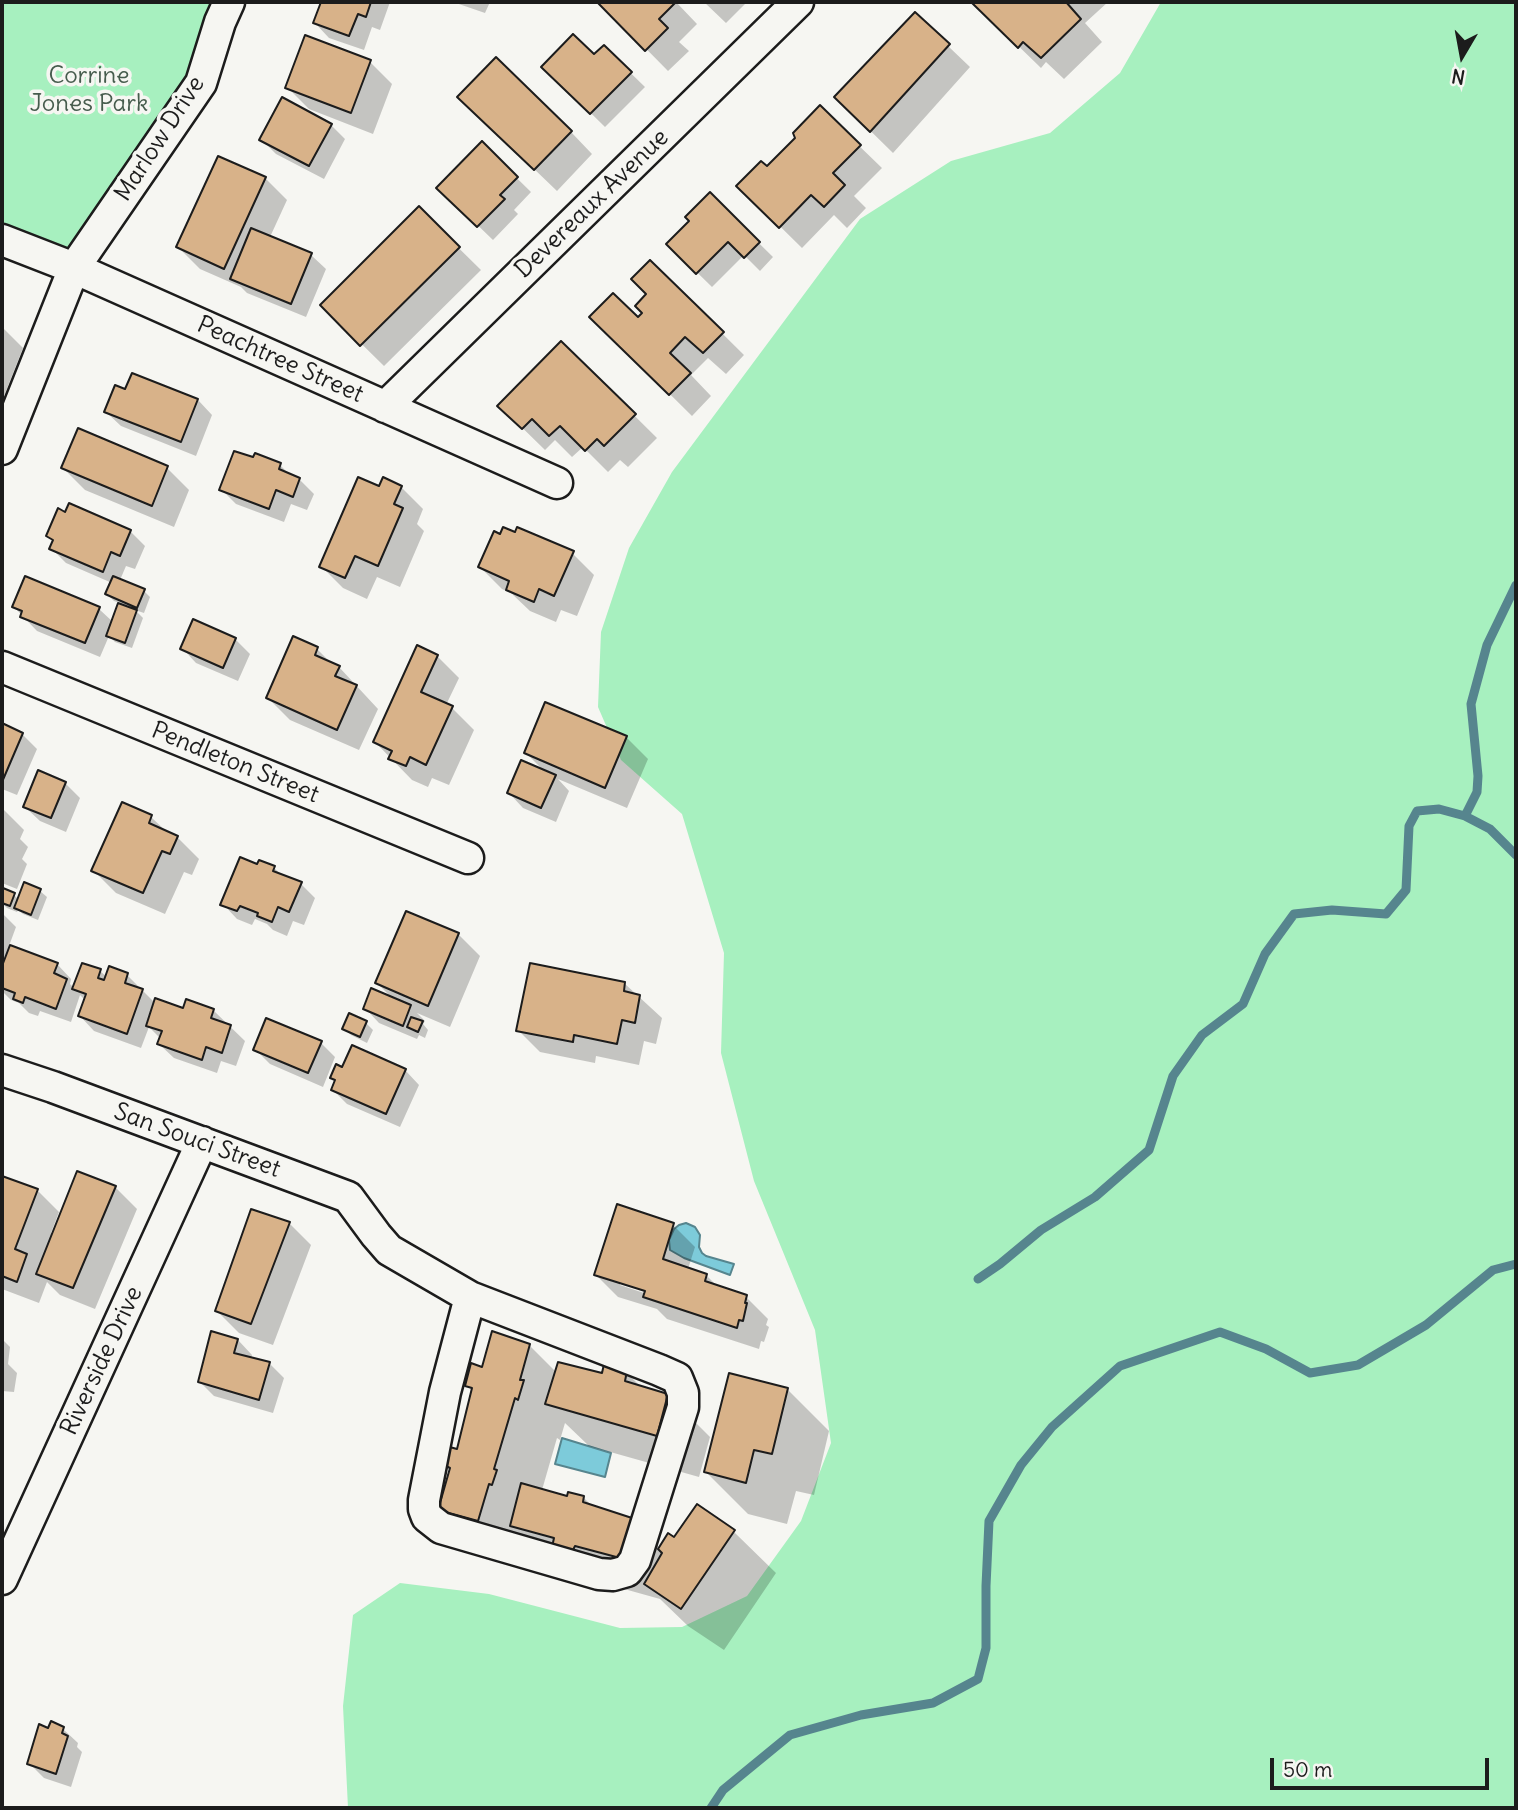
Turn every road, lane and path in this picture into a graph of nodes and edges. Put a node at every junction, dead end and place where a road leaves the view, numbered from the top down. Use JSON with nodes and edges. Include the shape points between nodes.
{"nodes":[{"id":1,"x":229,"y":2,"type":"edge"},
{"id":2,"x":798,"y":2,"type":"edge"},
{"id":3,"x":2,"y":240,"type":"edge"},
{"id":4,"x":74,"y":268,"type":"junction"},
{"id":5,"x":385,"y":407,"type":"junction"},
{"id":6,"x":2,"y":449,"type":"edge"},
{"id":7,"x":557,"y":483,"type":"dead end"},
{"id":8,"x":2,"y":667,"type":"edge"},
{"id":9,"x":468,"y":858,"type":"dead end"},
{"id":10,"x":2,"y":1070,"type":"edge"},
{"id":11,"x":202,"y":1143,"type":"junction"},
{"id":12,"x":470,"y":1297,"type":"junction"},
{"id":13,"x":2,"y":1579,"type":"edge"}],
"edges":[{"from":1,"to":4,"type":"street","name":"Marlow Drive","via":[[201,83]]},
{"from":2,"to":5,"type":"street","name":"Devereaux Avenue"},
{"from":3,"to":4,"type":"street","name":"Peachtree Street"},
{"from":4,"to":5,"type":"street","name":"Peachtree Street"},
{"from":4,"to":6,"type":"street","name":"Marlow Drive"},
{"from":5,"to":7,"type":"street","name":"Peachtree Street"},
{"from":8,"to":9,"type":"street","name":"Pendleton Street"},
{"from":10,"to":11,"type":"street","name":"San Souci Street"},
{"from":11,"to":12,"type":"street","name":"San Souci Street","via":[[348,1197],[389,1250]]},
{"from":11,"to":13,"type":"street","name":"Riverside Drive"},
{"from":12,"to":12,"type":"street","name":"San Souci Street","via":[[445,1392],[424,1500],[426,1517],[441,1528],[599,1574],[627,1571],[635,1560],[683,1407],[677,1378]]}]}
